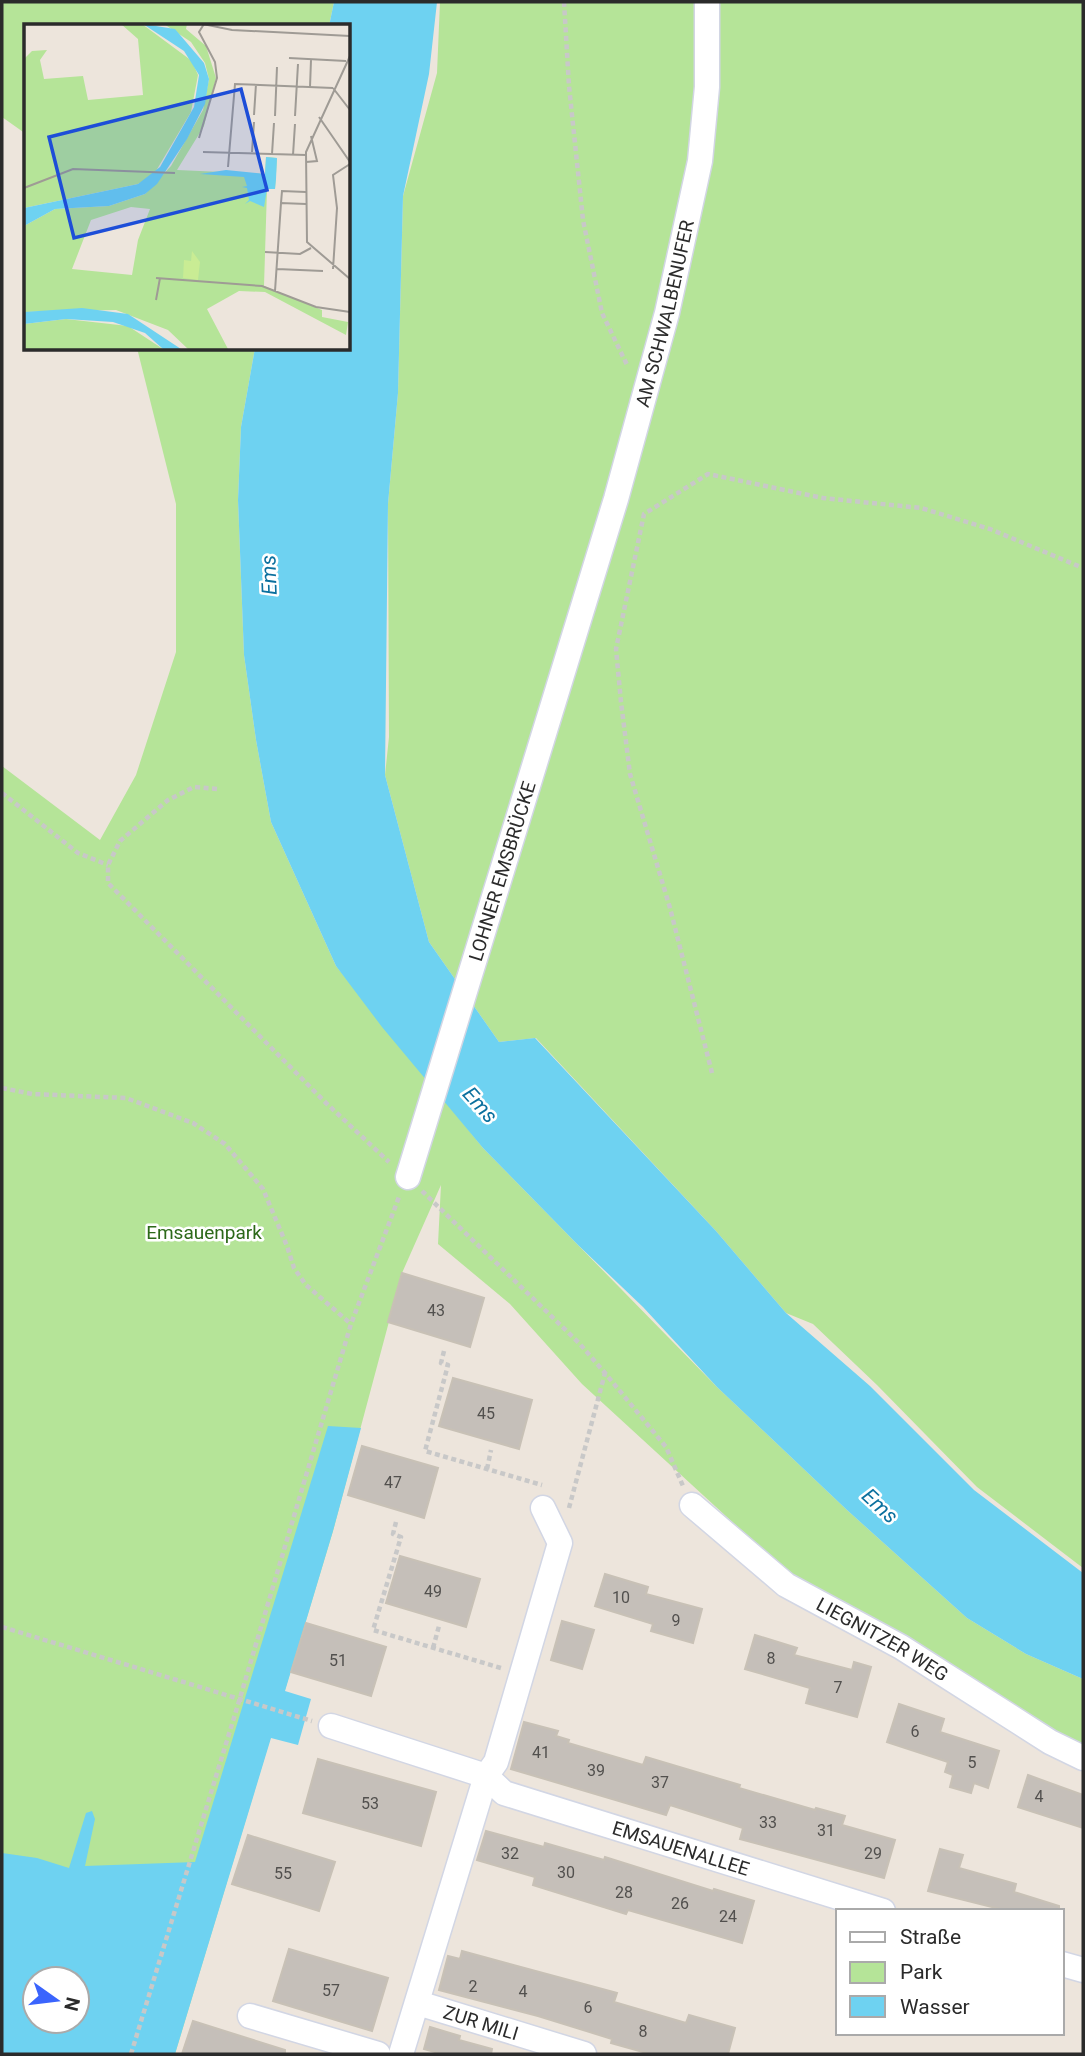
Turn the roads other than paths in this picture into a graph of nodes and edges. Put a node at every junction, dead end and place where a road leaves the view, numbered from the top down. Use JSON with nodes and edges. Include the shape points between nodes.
{"nodes":[{"id":1,"x":707,"y":2,"type":"edge"},
{"id":2,"x":579,"y":617,"type":"joint"},
{"id":3,"x":403,"y":1173,"type":"road end"},
{"id":4,"x":692,"y":1505,"type":"road end"},
{"id":5,"x":542,"y":1508,"type":"road end"},
{"id":6,"x":331,"y":1726,"type":"dead end"},
{"id":7,"x":1083,"y":1758,"type":"edge"},
{"id":8,"x":486,"y":1776,"type":"junction"},
{"id":9,"x":877,"y":1909,"type":"edge"},
{"id":10,"x":1064,"y":1965,"type":"edge"},
{"id":11,"x":1083,"y":1970,"type":"edge"},
{"id":12,"x":418,"y":2003,"type":"junction"},
{"id":13,"x":250,"y":2016,"type":"dead end"},
{"id":14,"x":378,"y":2054,"type":"edge"},
{"id":15,"x":401,"y":2054,"type":"edge"},
{"id":16,"x":584,"y":2054,"type":"edge"}],
"edges":[{"from":1,"to":2,"type":"street","name":"AM SCHWALBENUFER","via":[[706,99],[688,224],[639,419]]},
{"from":2,"to":3,"type":"street","name":"LOHNER EMSBRÜCKE","via":[[426,1124]]},
{"from":4,"to":7,"type":"street","name":"LIEGNITZER WEG","via":[[786,1585],[901,1647],[1050,1742]]},
{"from":5,"to":8,"type":"street","via":[[560,1543],[496,1762]]},
{"from":6,"to":8,"type":"street","name":"EMSAUENALLEE"},
{"from":8,"to":9,"type":"street","name":"EMSAUENALLEE","via":[[504,1793]]},
{"from":8,"to":12,"type":"street"},
{"from":10,"to":11,"type":"street"},
{"from":12,"to":15,"type":"street"},
{"from":12,"to":16,"type":"street","name":"ZUR MILI"},
{"from":13,"to":14,"type":"street"}]}
